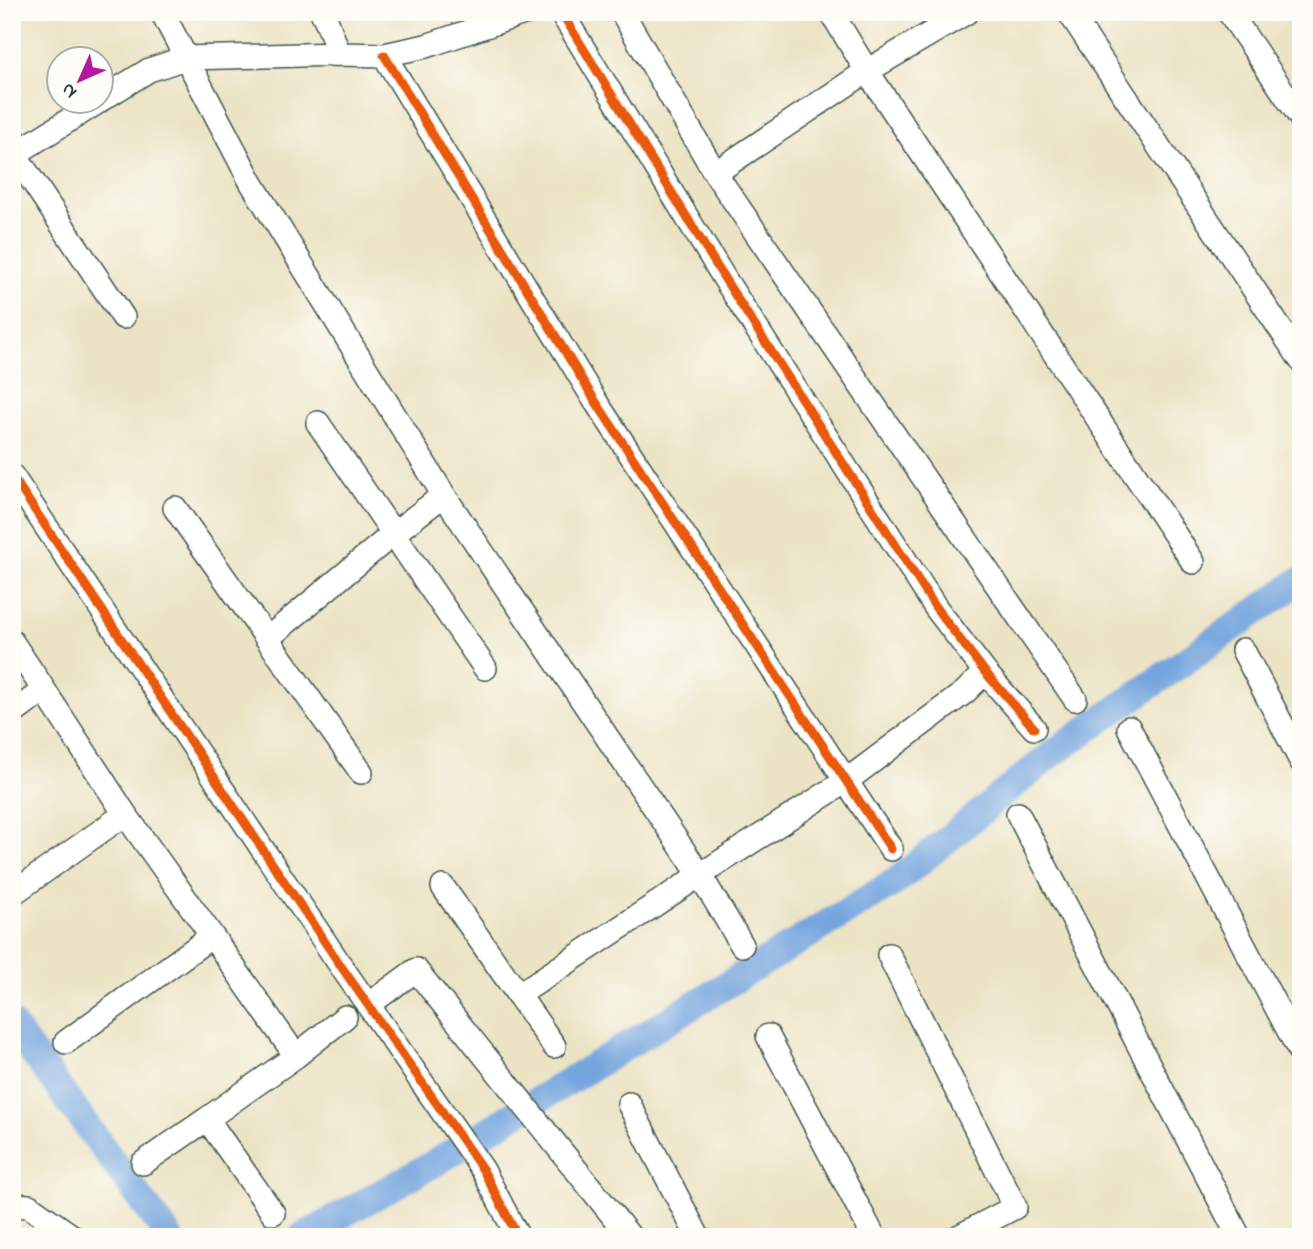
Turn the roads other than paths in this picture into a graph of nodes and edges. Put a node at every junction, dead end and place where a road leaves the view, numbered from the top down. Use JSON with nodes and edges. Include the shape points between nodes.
{"nodes":[{"id":1,"x":162,"y":12,"type":"edge"},
{"id":2,"x":322,"y":12,"type":"edge"},
{"id":3,"x":527,"y":12,"type":"edge"},
{"id":4,"x":561,"y":12,"type":"edge"},
{"id":5,"x":622,"y":12,"type":"edge"},
{"id":6,"x":831,"y":12,"type":"edge"},
{"id":7,"x":967,"y":12,"type":"edge"},
{"id":8,"x":1069,"y":12,"type":"edge"},
{"id":9,"x":1229,"y":12,"type":"edge"},
{"id":10,"x":339,"y":54,"type":"junction"},
{"id":11,"x":384,"y":55,"type":"junction"},
{"id":12,"x":185,"y":58,"type":"junction"},
{"id":13,"x":867,"y":71,"type":"junction"},
{"id":14,"x":116,"y":90,"type":"edge"},
{"id":15,"x":73,"y":116,"type":"edge"},
{"id":16,"x":1301,"y":118,"type":"edge"},
{"id":17,"x":13,"y":152,"type":"edge"},
{"id":18,"x":715,"y":173,"type":"junction"},
{"id":19,"x":123,"y":317,"type":"dead end"},
{"id":20,"x":1301,"y":360,"type":"edge"},
{"id":21,"x":318,"y":423,"type":"dead end"},
{"id":22,"x":12,"y":477,"type":"edge"},
{"id":23,"x":443,"y":494,"type":"junction"},
{"id":24,"x":176,"y":508,"type":"dead end"},
{"id":25,"x":393,"y":534,"type":"junction"},
{"id":26,"x":1193,"y":562,"type":"dead end"},
{"id":27,"x":268,"y":638,"type":"junction"},
{"id":28,"x":12,"y":642,"type":"edge"},
{"id":29,"x":1242,"y":650,"type":"dead end"},
{"id":30,"x":485,"y":668,"type":"dead end"},
{"id":31,"x":985,"y":672,"type":"junction"},
{"id":32,"x":44,"y":690,"type":"junction"},
{"id":33,"x":1075,"y":699,"type":"dead end"},
{"id":34,"x":12,"y":714,"type":"edge"},
{"id":35,"x":1034,"y":728,"type":"dead end"},
{"id":36,"x":1129,"y":728,"type":"dead end"},
{"id":37,"x":1301,"y":761,"type":"edge"},
{"id":38,"x":360,"y":772,"type":"dead end"},
{"id":39,"x":846,"y":781,"type":"junction"},
{"id":40,"x":125,"y":814,"type":"junction"},
{"id":41,"x":1018,"y":814,"type":"dead end"},
{"id":42,"x":891,"y":849,"type":"dead end"},
{"id":43,"x":700,"y":875,"type":"junction"},
{"id":44,"x":443,"y":887,"type":"dead end"},
{"id":45,"x":12,"y":894,"type":"edge"},
{"id":46,"x":212,"y":936,"type":"junction"},
{"id":47,"x":742,"y":946,"type":"dead end"},
{"id":48,"x":890,"y":955,"type":"dead end"},
{"id":49,"x":518,"y":995,"type":"junction"},
{"id":50,"x":368,"y":1004,"type":"junction"},
{"id":51,"x":345,"y":1017,"type":"dead end"},
{"id":52,"x":768,"y":1036,"type":"dead end"},
{"id":53,"x":66,"y":1042,"type":"dead end"},
{"id":54,"x":554,"y":1046,"type":"dead end"},
{"id":55,"x":1301,"y":1054,"type":"edge"},
{"id":56,"x":296,"y":1056,"type":"junction"},
{"id":57,"x":629,"y":1104,"type":"dead end"},
{"id":58,"x":207,"y":1119,"type":"junction"},
{"id":59,"x":143,"y":1163,"type":"dead end"},
{"id":60,"x":12,"y":1205,"type":"edge"},
{"id":61,"x":273,"y":1213,"type":"dead end"},
{"id":62,"x":961,"y":1236,"type":"edge"},
{"id":63,"x":73,"y":1237,"type":"edge"},
{"id":64,"x":518,"y":1237,"type":"edge"},
{"id":65,"x":630,"y":1237,"type":"edge"},
{"id":66,"x":698,"y":1237,"type":"edge"},
{"id":67,"x":874,"y":1237,"type":"edge"},
{"id":68,"x":1239,"y":1237,"type":"edge"}],
"edges":[{"from":1,"to":12,"type":"street"},
{"from":2,"to":10,"type":"street"},
{"from":3,"to":11,"type":"street"},
{"from":4,"to":31,"type":"street","via":[[898,550]]},
{"from":5,"to":18,"type":"street"},
{"from":6,"to":13,"type":"street"},
{"from":7,"to":13,"type":"street"},
{"from":8,"to":20,"type":"street"},
{"from":9,"to":16,"type":"street"},
{"from":10,"to":11,"type":"street"},
{"from":10,"to":12,"type":"street"},
{"from":11,"to":39,"type":"street","via":[[594,399]]},
{"from":12,"to":14,"type":"street","via":[[149,70]]},
{"from":12,"to":23,"type":"street","via":[[251,182]]},
{"from":13,"to":18,"type":"street"},
{"from":13,"to":26,"type":"street"},
{"from":15,"to":17,"type":"street"},
{"from":17,"to":19,"type":"street"},
{"from":18,"to":33,"type":"street"},
{"from":21,"to":25,"type":"street"},
{"from":22,"to":50,"type":"street"},
{"from":23,"to":25,"type":"street"},
{"from":23,"to":43,"type":"street"},
{"from":24,"to":27,"type":"street"},
{"from":25,"to":27,"type":"street"},
{"from":25,"to":30,"type":"street"},
{"from":27,"to":38,"type":"street"},
{"from":28,"to":32,"type":"street"},
{"from":29,"to":37,"type":"street"},
{"from":31,"to":35,"type":"street"},
{"from":31,"to":39,"type":"street"},
{"from":32,"to":34,"type":"street"},
{"from":32,"to":40,"type":"street"},
{"from":36,"to":55,"type":"street"},
{"from":39,"to":42,"type":"street"},
{"from":39,"to":43,"type":"street"},
{"from":40,"to":45,"type":"street"},
{"from":40,"to":46,"type":"street"},
{"from":41,"to":68,"type":"street"},
{"from":43,"to":47,"type":"street"},
{"from":43,"to":49,"type":"street"},
{"from":44,"to":49,"type":"street"},
{"from":46,"to":53,"type":"street"},
{"from":46,"to":56,"type":"street"},
{"from":48,"to":62,"type":"street","via":[[1015,1208]]},
{"from":49,"to":54,"type":"street"},
{"from":50,"to":64,"type":"street","via":[[483,1170]]},
{"from":50,"to":65,"type":"street","via":[[416,970]]},
{"from":51,"to":56,"type":"street"},
{"from":52,"to":67,"type":"street"},
{"from":56,"to":58,"type":"street"},
{"from":57,"to":66,"type":"street"},
{"from":58,"to":59,"type":"street"},
{"from":58,"to":61,"type":"street"},
{"from":60,"to":63,"type":"street","via":[[29,1206]]}]}
